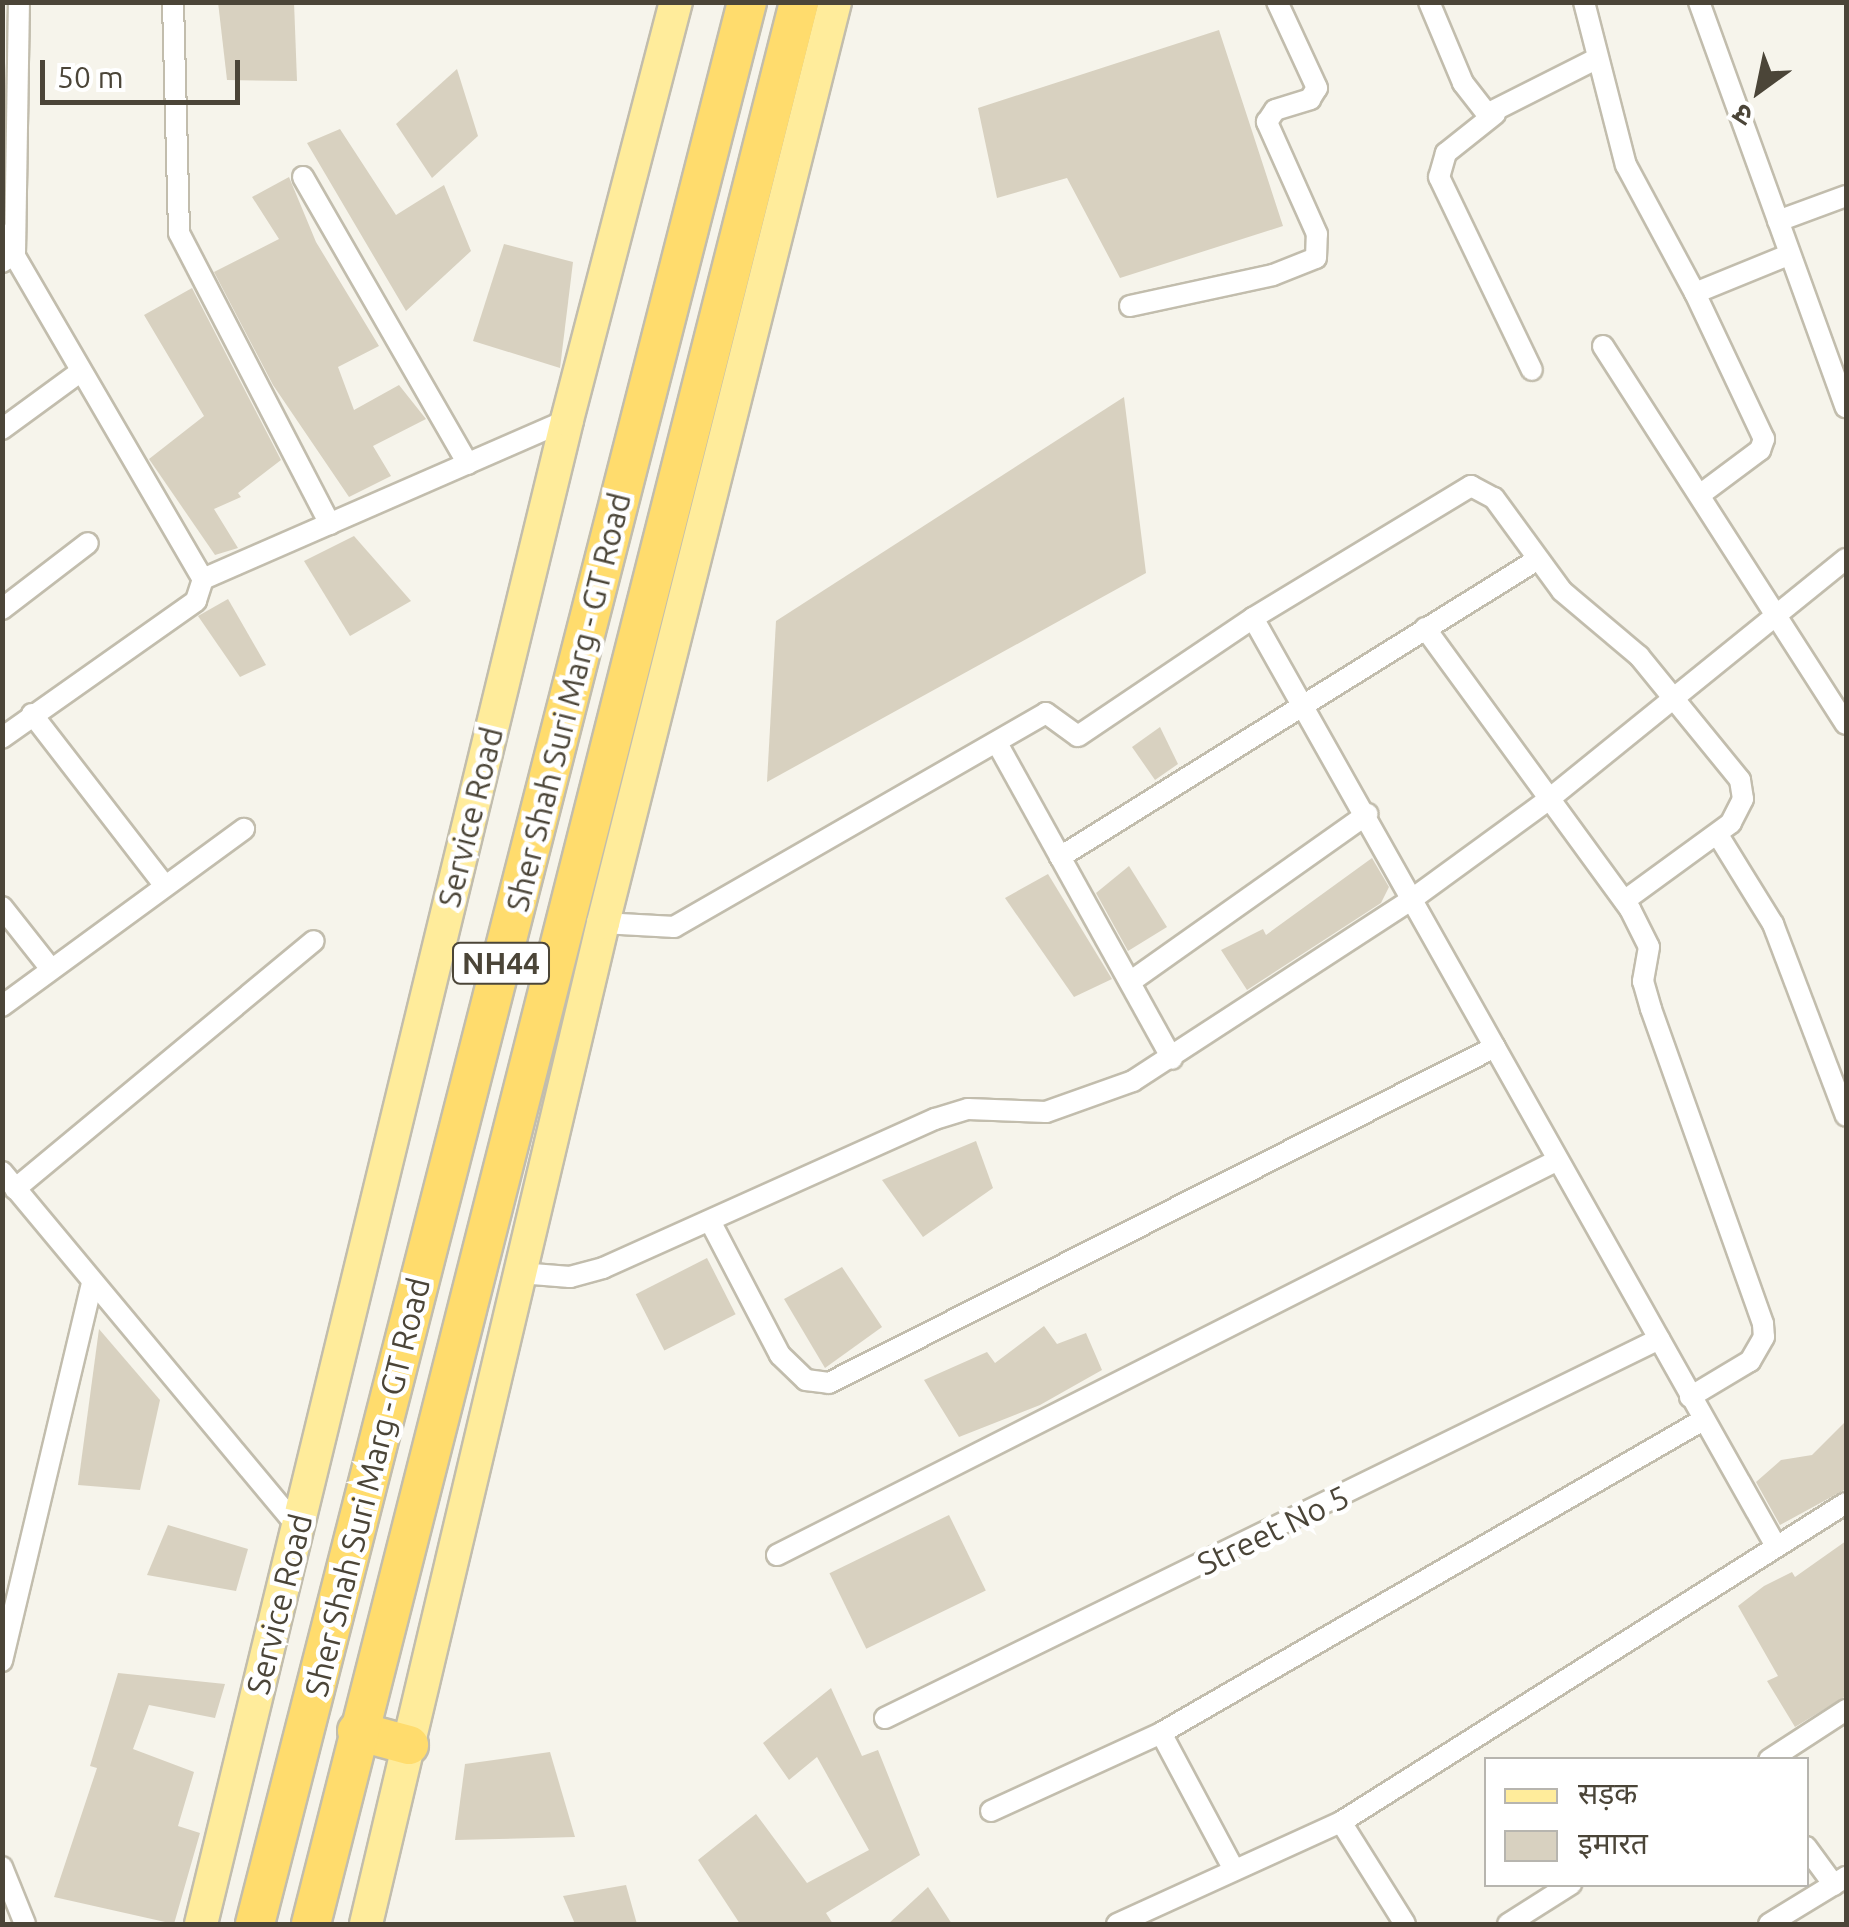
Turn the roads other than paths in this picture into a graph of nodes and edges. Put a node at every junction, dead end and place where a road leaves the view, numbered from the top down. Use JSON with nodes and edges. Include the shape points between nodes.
{"nodes":[{"id":1,"x":20,"y":2,"type":"edge"},
{"id":2,"x":173,"y":2,"type":"edge"},
{"id":3,"x":676,"y":2,"type":"edge"},
{"id":4,"x":746,"y":2,"type":"edge"},
{"id":5,"x":799,"y":2,"type":"edge"},
{"id":6,"x":835,"y":2,"type":"edge"},
{"id":7,"x":1277,"y":2,"type":"edge"},
{"id":8,"x":1429,"y":2,"type":"edge"},
{"id":9,"x":1584,"y":2,"type":"edge"},
{"id":10,"x":1699,"y":2,"type":"edge"},
{"id":11,"x":1598,"y":58,"type":"junction"},
{"id":12,"x":1495,"y":114,"type":"junction"},
{"id":13,"x":303,"y":178,"type":"dead end"},
{"id":14,"x":1846,"y":196,"type":"edge"},
{"id":15,"x":1778,"y":221,"type":"junction"},
{"id":16,"x":2,"y":234,"type":"edge"},
{"id":17,"x":1788,"y":255,"type":"junction"},
{"id":18,"x":9,"y":258,"type":"edge"},
{"id":19,"x":1696,"y":293,"type":"junction"},
{"id":20,"x":1130,"y":306,"type":"dead end"},
{"id":21,"x":1603,"y":346,"type":"dead end"},
{"id":22,"x":1532,"y":370,"type":"dead end"},
{"id":23,"x":80,"y":372,"type":"junction"},
{"id":24,"x":1846,"y":407,"type":"edge"},
{"id":25,"x":567,"y":420,"type":"junction"},
{"id":26,"x":2,"y":430,"type":"edge"},
{"id":27,"x":468,"y":464,"type":"junction"},
{"id":28,"x":1701,"y":494,"type":"junction"},
{"id":29,"x":330,"y":524,"type":"junction"},
{"id":30,"x":88,"y":543,"type":"dead end"},
{"id":31,"x":1846,"y":559,"type":"edge"},
{"id":32,"x":1535,"y":562,"type":"junction"},
{"id":33,"x":203,"y":579,"type":"junction"},
{"id":34,"x":2,"y":609,"type":"edge"},
{"id":35,"x":1778,"y":612,"type":"junction"},
{"id":36,"x":1253,"y":618,"type":"junction"},
{"id":37,"x":1424,"y":628,"type":"junction"},
{"id":38,"x":1673,"y":699,"type":"junction"},
{"id":39,"x":1304,"y":705,"type":"junction"},
{"id":40,"x":32,"y":714,"type":"junction"},
{"id":41,"x":1846,"y":724,"type":"edge"},
{"id":42,"x":2,"y":738,"type":"edge"},
{"id":43,"x":997,"y":743,"type":"junction"},
{"id":44,"x":1548,"y":800,"type":"junction"},
{"id":45,"x":1367,"y":814,"type":"junction"},
{"id":46,"x":244,"y":829,"type":"dead end"},
{"id":47,"x":1718,"y":835,"type":"junction"},
{"id":48,"x":1060,"y":857,"type":"junction"},
{"id":49,"x":165,"y":886,"type":"junction"},
{"id":50,"x":1415,"y":897,"type":"junction"},
{"id":51,"x":1624,"y":901,"type":"junction"},
{"id":52,"x":2,"y":908,"type":"edge"},
{"id":53,"x":604,"y":923,"type":"junction"},
{"id":54,"x":314,"y":941,"type":"dead end"},
{"id":55,"x":51,"y":969,"type":"junction"},
{"id":56,"x":1130,"y":982,"type":"junction"},
{"id":57,"x":2,"y":1006,"type":"edge"},
{"id":58,"x":1495,"y":1047,"type":"junction"},
{"id":59,"x":1172,"y":1059,"type":"junction"},
{"id":60,"x":1846,"y":1116,"type":"edge"},
{"id":61,"x":1558,"y":1160,"type":"junction"},
{"id":62,"x":9,"y":1180,"type":"edge"},
{"id":63,"x":710,"y":1222,"type":"junction"},
{"id":64,"x":520,"y":1273,"type":"junction"},
{"id":65,"x":92,"y":1283,"type":"junction"},
{"id":66,"x":1659,"y":1338,"type":"junction"},
{"id":67,"x":1690,"y":1397,"type":"junction"},
{"id":68,"x":1702,"y":1420,"type":"junction"},
{"id":69,"x":1846,"y":1503,"type":"edge"},
{"id":70,"x":297,"y":1526,"type":"junction"},
{"id":71,"x":1776,"y":1546,"type":"junction"},
{"id":72,"x":777,"y":1555,"type":"dead end"},
{"id":73,"x":2,"y":1662,"type":"edge"},
{"id":74,"x":1846,"y":1710,"type":"edge"},
{"id":75,"x":886,"y":1718,"type":"dead end"},
{"id":76,"x":357,"y":1731,"type":"junction"},
{"id":77,"x":1161,"y":1733,"type":"junction"},
{"id":78,"x":409,"y":1745,"type":"junction"},
{"id":79,"x":1774,"y":1757,"type":"edge"},
{"id":80,"x":992,"y":1812,"type":"dead end"},
{"id":81,"x":1342,"y":1822,"type":"junction"},
{"id":82,"x":1809,"y":1850,"type":"edge"},
{"id":83,"x":2,"y":1867,"type":"edge"},
{"id":84,"x":1234,"y":1870,"type":"junction"},
{"id":85,"x":1840,"y":1881,"type":"edge"},
{"id":86,"x":1566,"y":1887,"type":"edge"},
{"id":87,"x":25,"y":1924,"type":"edge"},
{"id":88,"x":201,"y":1924,"type":"edge"},
{"id":89,"x":255,"y":1924,"type":"edge"},
{"id":90,"x":311,"y":1924,"type":"edge"},
{"id":91,"x":366,"y":1924,"type":"edge"},
{"id":92,"x":1117,"y":1924,"type":"edge"},
{"id":93,"x":1406,"y":1924,"type":"edge"},
{"id":94,"x":1508,"y":1924,"type":"edge"},
{"id":95,"x":1769,"y":1924,"type":"edge"}],
"edges":[{"from":1,"to":18,"type":"street"},
{"from":2,"to":29,"type":"street","via":[[180,233]]},
{"from":3,"to":25,"type":"main road","name":"Service Road"},
{"from":4,"to":89,"type":"highway","name":"Sher Shah Suri Marg - GT Road","number":"NH44"},
{"from":5,"to":76,"type":"highway","name":"Sher Shah Suri Marg - GT Road","number":"NH44"},
{"from":6,"to":53,"type":"main road"},
{"from":7,"to":20,"type":"street","via":[[1318,88],[1310,100],[1276,110],[1268,122],[1317,234],[1316,258],[1272,275]]},
{"from":8,"to":12,"type":"street","via":[[1463,82],[1480,110]]},
{"from":9,"to":11,"type":"street"},
{"from":10,"to":15,"type":"street"},
{"from":11,"to":12,"type":"street"},
{"from":11,"to":19,"type":"street","via":[[1626,165]]},
{"from":12,"to":22,"type":"street","via":[[1446,153],[1440,177]]},
{"from":13,"to":27,"type":"street"},
{"from":14,"to":15,"type":"street"},
{"from":15,"to":17,"type":"street"},
{"from":16,"to":18,"type":"street"},
{"from":17,"to":19,"type":"street"},
{"from":17,"to":24,"type":"street"},
{"from":18,"to":23,"type":"street"},
{"from":19,"to":28,"type":"street","via":[[1764,439],[1760,450]]},
{"from":21,"to":28,"type":"street"},
{"from":23,"to":26,"type":"street"},
{"from":23,"to":33,"type":"street"},
{"from":25,"to":27,"type":"street"},
{"from":25,"to":70,"type":"main road","name":"Service Road"},
{"from":27,"to":29,"type":"street"},
{"from":28,"to":35,"type":"street"},
{"from":29,"to":33,"type":"street"},
{"from":30,"to":34,"type":"street"},
{"from":31,"to":35,"type":"street"},
{"from":32,"to":36,"type":"street","via":[[1494,498],[1471,486]]},
{"from":32,"to":37,"type":"street"},
{"from":32,"to":38,"type":"street","via":[[1639,656]]},
{"from":33,"to":40,"type":"street","via":[[196,601]]},
{"from":35,"to":38,"type":"street"},
{"from":35,"to":41,"type":"street"},
{"from":36,"to":39,"type":"street"},
{"from":36,"to":43,"type":"street","via":[[1078,736],[1049,712]]},
{"from":37,"to":39,"type":"street"},
{"from":37,"to":44,"type":"street"},
{"from":38,"to":44,"type":"street"},
{"from":38,"to":47,"type":"street","via":[[1740,780],[1740,810]]},
{"from":39,"to":45,"type":"street"},
{"from":39,"to":48,"type":"street"},
{"from":40,"to":42,"type":"street"},
{"from":40,"to":49,"type":"street"},
{"from":43,"to":48,"type":"street"},
{"from":43,"to":53,"type":"street","via":[[674,927]]},
{"from":44,"to":50,"type":"street"},
{"from":44,"to":51,"type":"street"},
{"from":45,"to":50,"type":"street"},
{"from":45,"to":56,"type":"street"},
{"from":46,"to":49,"type":"street"},
{"from":47,"to":51,"type":"street"},
{"from":47,"to":60,"type":"street","via":[[1773,924]]},
{"from":48,"to":56,"type":"street"},
{"from":49,"to":55,"type":"street"},
{"from":50,"to":58,"type":"street"},
{"from":50,"to":59,"type":"street"},
{"from":51,"to":67,"type":"street","via":[[1649,946],[1643,981],[1651,1009],[1763,1324],[1764,1337],[1750,1361]]},
{"from":52,"to":55,"type":"street"},
{"from":53,"to":64,"type":"main road"},
{"from":54,"to":62,"type":"street"},
{"from":55,"to":57,"type":"street"},
{"from":56,"to":59,"type":"street"},
{"from":58,"to":61,"type":"street"},
{"from":58,"to":63,"type":"street","via":[[829,1383],[806,1380],[780,1355]]},
{"from":59,"to":63,"type":"street","via":[[1070,1106],[1026,1113],[968,1110],[935,1119]]},
{"from":61,"to":66,"type":"street"},
{"from":61,"to":72,"type":"street"},
{"from":62,"to":65,"type":"street"},
{"from":63,"to":64,"type":"street","via":[[603,1268],[558,1278]]},
{"from":64,"to":78,"type":"main road"},
{"from":65,"to":70,"type":"street"},
{"from":65,"to":73,"type":"street"},
{"from":66,"to":67,"type":"street"},
{"from":66,"to":75,"type":"street","name":"Street No 5"},
{"from":67,"to":68,"type":"street"},
{"from":68,"to":71,"type":"street"},
{"from":68,"to":77,"type":"street"},
{"from":69,"to":71,"type":"street"},
{"from":70,"to":88,"type":"main road","name":"Service Road"},
{"from":71,"to":81,"type":"street"},
{"from":74,"to":79,"type":"street"},
{"from":76,"to":78,"type":"highway"},
{"from":76,"to":90,"type":"highway","number":"NH44"},
{"from":77,"to":80,"type":"street"},
{"from":77,"to":84,"type":"street"},
{"from":78,"to":91,"type":"main road"},
{"from":81,"to":84,"type":"street"},
{"from":81,"to":93,"type":"street"},
{"from":82,"to":85,"type":"street"},
{"from":83,"to":87,"type":"street"},
{"from":84,"to":92,"type":"street"},
{"from":85,"to":95,"type":"street"},
{"from":86,"to":94,"type":"street"}]}
